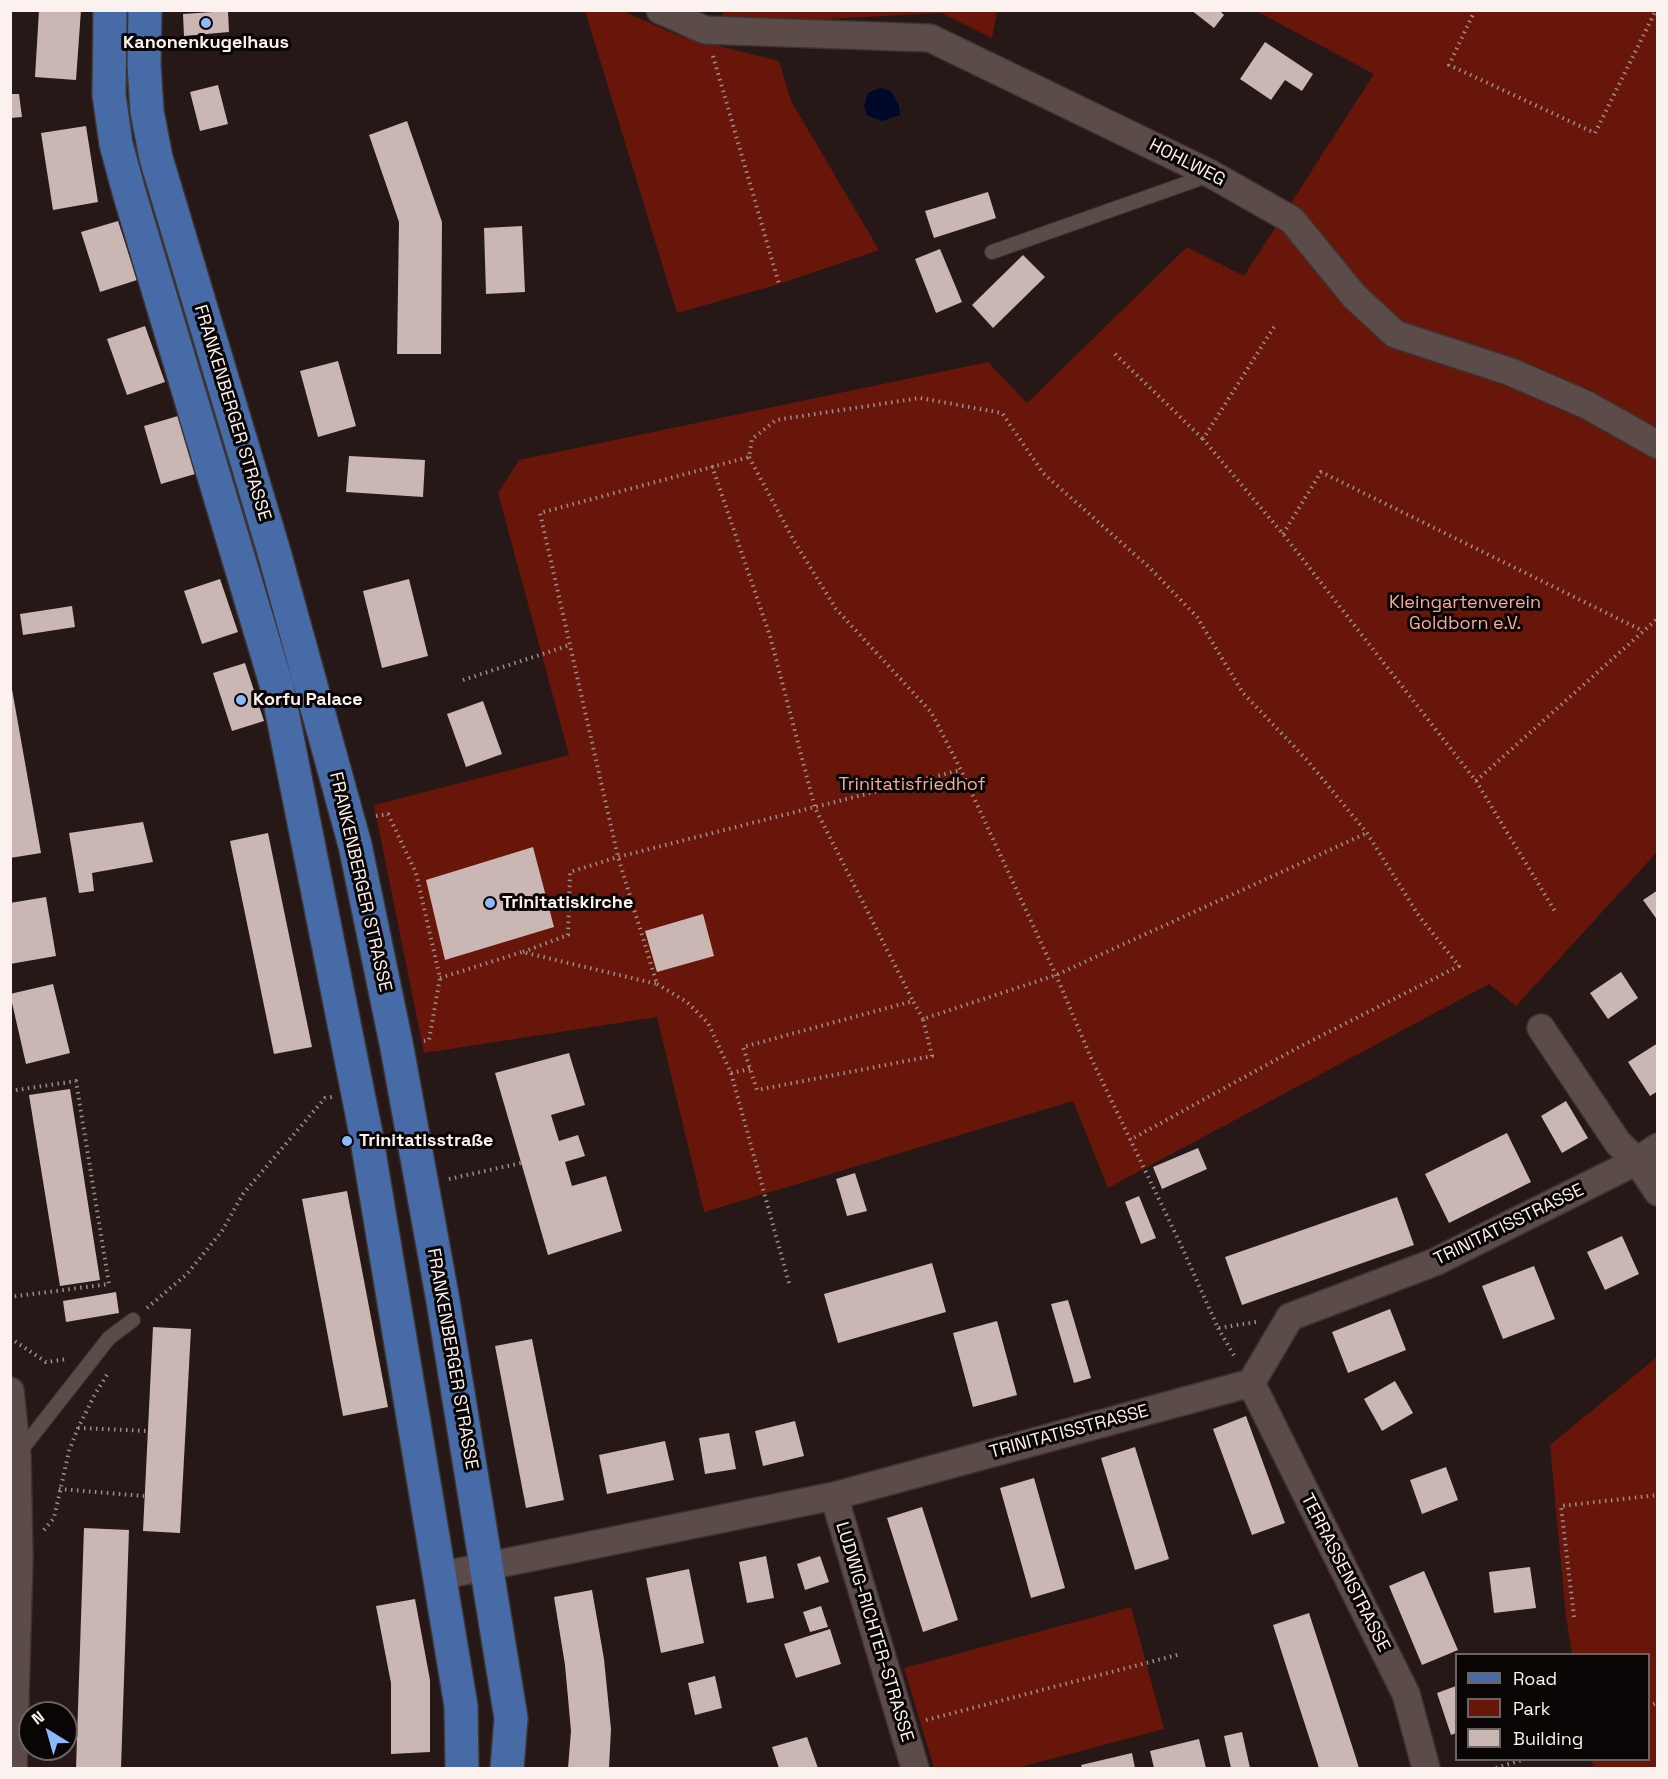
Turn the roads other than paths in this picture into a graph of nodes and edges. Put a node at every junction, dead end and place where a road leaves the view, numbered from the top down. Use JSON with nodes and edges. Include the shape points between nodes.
{"nodes":[{"id":1,"x":110,"y":10,"type":"edge"},
{"id":2,"x":145,"y":10,"type":"edge"},
{"id":3,"x":660,"y":10,"type":"edge"},
{"id":4,"x":1212,"y":174,"type":"junction"},
{"id":5,"x":993,"y":252,"type":"dead end"},
{"id":6,"x":1658,"y":445,"type":"edge"},
{"id":7,"x":1541,"y":1028,"type":"dead end"},
{"id":8,"x":1647,"y":1154,"type":"edge"},
{"id":9,"x":1658,"y":1192,"type":"edge"},
{"id":10,"x":133,"y":1320,"type":"road end"},
{"id":11,"x":1251,"y":1383,"type":"junction"},
{"id":12,"x":10,"y":1391,"type":"edge"},
{"id":13,"x":17,"y":1456,"type":"junction"},
{"id":14,"x":834,"y":1496,"type":"junction"},
{"id":15,"x":486,"y":1566,"type":"junction"},
{"id":16,"x":439,"y":1576,"type":"junction"},
{"id":17,"x":13,"y":1768,"type":"edge"},
{"id":18,"x":462,"y":1768,"type":"edge"},
{"id":19,"x":507,"y":1768,"type":"edge"},
{"id":20,"x":915,"y":1768,"type":"edge"},
{"id":21,"x":1426,"y":1768,"type":"edge"}],
"edges":[{"from":1,"to":16,"type":"main road","name":"FRANKENBERGER STRASSE","via":[[109,95],[116,144],[277,687],[358,1094]]},
{"from":2,"to":15,"type":"main road","name":"FRANKENBERGER STRASSE","via":[[147,111],[156,158],[274,552],[349,820],[397,1048]]},
{"from":3,"to":4,"type":"street","name":"HOHLWEG","via":[[705,30],[930,38]]},
{"from":4,"to":5,"type":"lane"},
{"from":4,"to":6,"type":"street","name":"HOHLWEG","via":[[1292,220],[1354,296],[1395,334],[1511,372],[1587,405]]},
{"from":7,"to":8,"type":"street","via":[[1618,1143]]},
{"from":8,"to":9,"type":"street"},
{"from":8,"to":11,"type":"street","name":"TRINITATISSTRASSE","via":[[1435,1262],[1290,1317]]},
{"from":10,"to":13,"type":"lane","via":[[110,1338]]},
{"from":11,"to":14,"type":"street","name":"TRINITATISSTRASSE"},
{"from":11,"to":21,"type":"street","name":"TERRASSENSTRASSE","via":[[1406,1694]]},
{"from":12,"to":13,"type":"street"},
{"from":13,"to":17,"type":"street","via":[[20,1559]]},
{"from":14,"to":15,"type":"street","name":"TRINITATISSTRASSE"},
{"from":14,"to":20,"type":"street","name":"LUDWIG-RICHTER-STRASSE"},
{"from":15,"to":16,"type":"street","name":"TRINITATISSTRASSE"},
{"from":15,"to":19,"type":"main road","name":"FRANKENBERGER STRASSE","via":[[511,1718]]},
{"from":16,"to":18,"type":"main road","name":"FRANKENBERGER STRASSE","via":[[461,1706]]}]}
